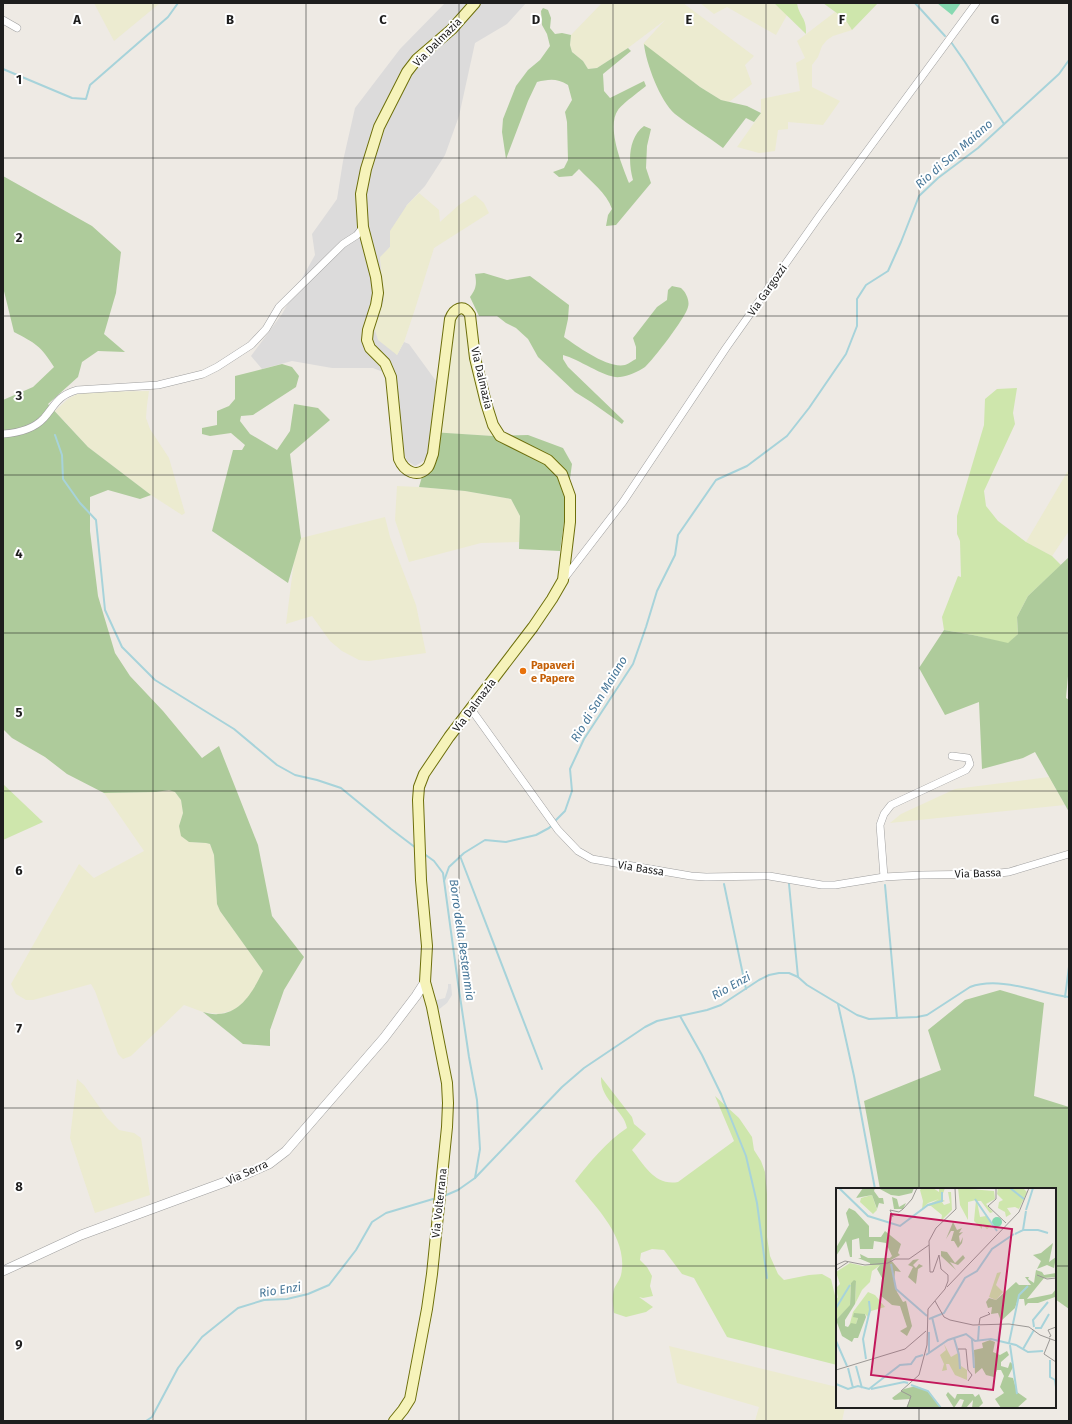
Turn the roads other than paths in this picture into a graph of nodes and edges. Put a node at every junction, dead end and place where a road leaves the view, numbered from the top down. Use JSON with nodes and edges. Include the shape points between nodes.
{"nodes":[{"id":1,"x":475,"y":3,"type":"edge"},
{"id":2,"x":976,"y":3,"type":"edge"},
{"id":3,"x":3,"y":20,"type":"edge"},
{"id":4,"x":17,"y":28,"type":"dead end"},
{"id":5,"x":363,"y":227,"type":"junction"},
{"id":6,"x":3,"y":434,"type":"edge"},
{"id":7,"x":563,"y":580,"type":"junction"},
{"id":8,"x":471,"y":709,"type":"junction"},
{"id":9,"x":952,"y":756,"type":"dead end"},
{"id":10,"x":1069,"y":854,"type":"edge"},
{"id":11,"x":884,"y":877,"type":"junction"},
{"id":12,"x":425,"y":982,"type":"junction"},
{"id":13,"x":3,"y":1271,"type":"edge"},
{"id":14,"x":394,"y":1421,"type":"edge"}],
"edges":[{"from":1,"to":5,"type":"main road","name":"Via Dalmazia","via":[[452,29],[417,59],[407,72],[379,127],[361,194]]},
{"from":2,"to":7,"type":"street","name":"Via Gargozzi","via":[[820,215],[726,348],[623,502]]},
{"from":3,"to":4,"type":"street"},
{"from":5,"to":6,"type":"street","via":[[280,307],[266,329],[251,345],[232,359],[203,374],[158,385],[70,392],[33,426]]},
{"from":5,"to":7,"type":"main road","name":"Via Dalmazia","via":[[378,293],[367,340],[370,348],[385,363],[391,377],[401,464],[408,471],[414,472],[420,472],[429,466],[433,454],[450,319],[455,310],[464,308],[470,315],[475,358],[493,425],[500,436],[548,460],[562,474],[570,496],[570,522]]},
{"from":7,"to":8,"type":"main road","name":"Via Dalmazia","via":[[533,627]]},
{"from":8,"to":11,"type":"street","name":"Via Bassa","via":[[558,830],[578,852],[592,859],[691,876],[769,876],[822,885]]},
{"from":8,"to":12,"type":"main road","name":"Via Dalmazia","via":[[424,774],[419,787],[419,843],[427,946]]},
{"from":9,"to":11,"type":"street","via":[[968,758],[970,764],[966,770],[891,805],[884,814],[880,825]]},
{"from":10,"to":11,"type":"street","name":"Via Bassa","via":[[1009,872]]},
{"from":12,"to":13,"type":"street","name":"Via Serra","via":[[384,1038],[286,1152],[244,1175],[81,1235]]},
{"from":12,"to":14,"type":"main road","name":"Via Volterrana","via":[[447,1082],[447,1127],[427,1309],[410,1399]]}]}
